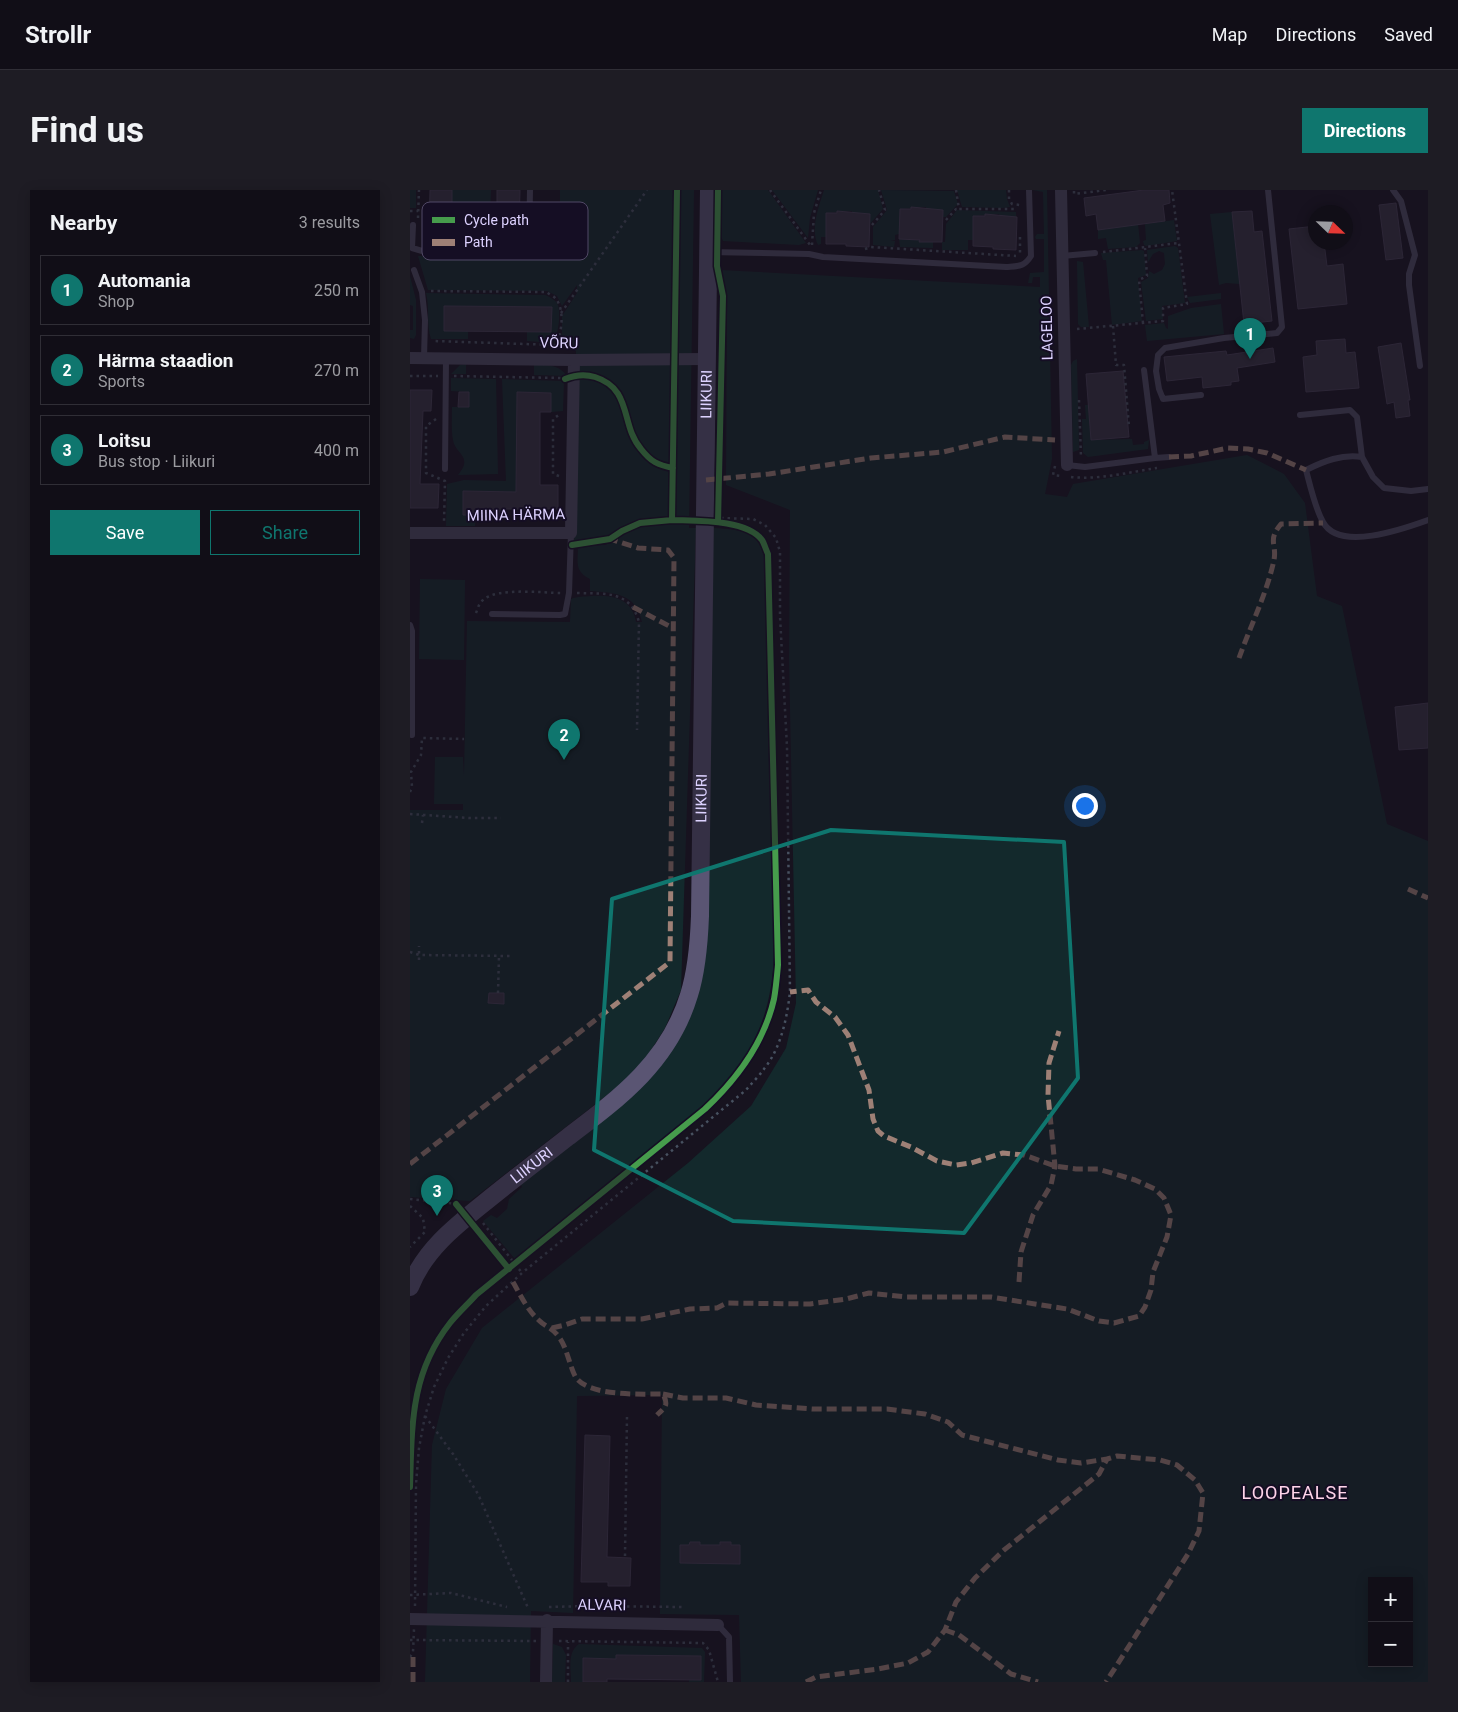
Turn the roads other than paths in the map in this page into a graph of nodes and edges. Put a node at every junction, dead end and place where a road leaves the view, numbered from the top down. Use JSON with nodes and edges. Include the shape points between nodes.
{"nodes":[{"id":1,"x":709,"y":190,"type":"edge"},
{"id":2,"x":1030,"y":190,"type":"edge"},
{"id":3,"x":1061,"y":190,"type":"edge"},
{"id":4,"x":1268,"y":190,"type":"edge"},
{"id":5,"x":1393,"y":190,"type":"edge"},
{"id":6,"x":416,"y":225,"type":"road end"},
{"id":7,"x":422,"y":251,"type":"edge"},
{"id":8,"x":708,"y":252,"type":"junction"},
{"id":9,"x":1095,"y":253,"type":"road end"},
{"id":10,"x":1062,"y":256,"type":"junction"},
{"id":11,"x":414,"y":270,"type":"dead end"},
{"id":12,"x":410,"y":358,"type":"edge"},
{"id":13,"x":424,"y":358,"type":"junction"},
{"id":14,"x":446,"y":358,"type":"junction"},
{"id":15,"x":707,"y":359,"type":"junction"},
{"id":16,"x":574,"y":360,"type":"junction"},
{"id":17,"x":1420,"y":366,"type":"dead end"},
{"id":18,"x":1144,"y":370,"type":"dead end"},
{"id":19,"x":1201,"y":395,"type":"dead end"},
{"id":20,"x":1300,"y":415,"type":"dead end"},
{"id":21,"x":1169,"y":456,"type":"dead end"},
{"id":22,"x":1362,"y":457,"type":"junction"},
{"id":23,"x":1155,"y":458,"type":"junction"},
{"id":24,"x":1066,"y":465,"type":"joint"},
{"id":25,"x":445,"y":469,"type":"dead end"},
{"id":26,"x":1428,"y":489,"type":"edge"},
{"id":27,"x":1428,"y":520,"type":"edge"},
{"id":28,"x":410,"y":533,"type":"edge"},
{"id":29,"x":571,"y":533,"type":"junction"},
{"id":30,"x":492,"y":614,"type":"dead end"},
{"id":31,"x":410,"y":625,"type":"edge"},
{"id":32,"x":412,"y":735,"type":"dead end"},
{"id":33,"x":410,"y":1287,"type":"edge"},
{"id":34,"x":543,"y":1616,"type":"junction"},
{"id":35,"x":412,"y":1619,"type":"edge"},
{"id":36,"x":718,"y":1624,"type":"joint"},
{"id":37,"x":546,"y":1682,"type":"edge"},
{"id":38,"x":730,"y":1682,"type":"edge"}],
"edges":[{"from":1,"to":8,"type":"street","name":"LIIKURI"},
{"from":2,"to":8,"type":"lane","via":[[1031,256],[1019,266],[809,254]]},
{"from":3,"to":10,"type":"street","name":"LAGELOO"},
{"from":4,"to":19,"type":"lane","via":[[1282,327],[1277,333],[1165,348],[1158,355],[1156,371],[1163,399]]},
{"from":5,"to":17,"type":"lane","via":[[1401,201],[1415,255],[1409,285]]},
{"from":6,"to":7,"type":"lane","via":[[412,248]]},
{"from":8,"to":15,"type":"street","name":"LIIKURI"},
{"from":9,"to":10,"type":"lane"},
{"from":10,"to":24,"type":"street","name":"LAGELOO"},
{"from":11,"to":13,"type":"lane","via":[[422,292]]},
{"from":12,"to":13,"type":"street","name":"VÕRU"},
{"from":13,"to":14,"type":"street","name":"VÕRU"},
{"from":14,"to":16,"type":"street","name":"VÕRU"},
{"from":14,"to":25,"type":"lane"},
{"from":15,"to":16,"type":"street","name":"VÕRU"},
{"from":15,"to":33,"type":"street","name":"LIIKURI","via":[[712,520],[700,916],[690,995],[672,1035],[644,1074],[614,1103],[468,1213],[427,1255]]},
{"from":16,"to":29,"type":"street","name":"MIINA HÄRMA"},
{"from":18,"to":23,"type":"lane"},
{"from":20,"to":22,"type":"lane","via":[[1350,410],[1357,417]]},
{"from":21,"to":23,"type":"lane"},
{"from":22,"to":26,"type":"lane","via":[[1373,477],[1384,488]]},
{"from":22,"to":27,"type":"lane","via":[[1350,455],[1323,461],[1306,470],[1323,523],[1338,536],[1363,536],[1402,530]]},
{"from":23,"to":24,"type":"lane","via":[[1085,467]]},
{"from":28,"to":29,"type":"street","name":"MIINA HÄRMA"},
{"from":29,"to":30,"type":"lane","via":[[565,614]]},
{"from":31,"to":32,"type":"lane"},
{"from":34,"to":35,"type":"street","name":"ALVARI"},
{"from":34,"to":36,"type":"street","name":"ALVARI","via":[[588,1621]]},
{"from":34,"to":37,"type":"street"},
{"from":36,"to":38,"type":"lane","via":[[729,1637]]}]}
